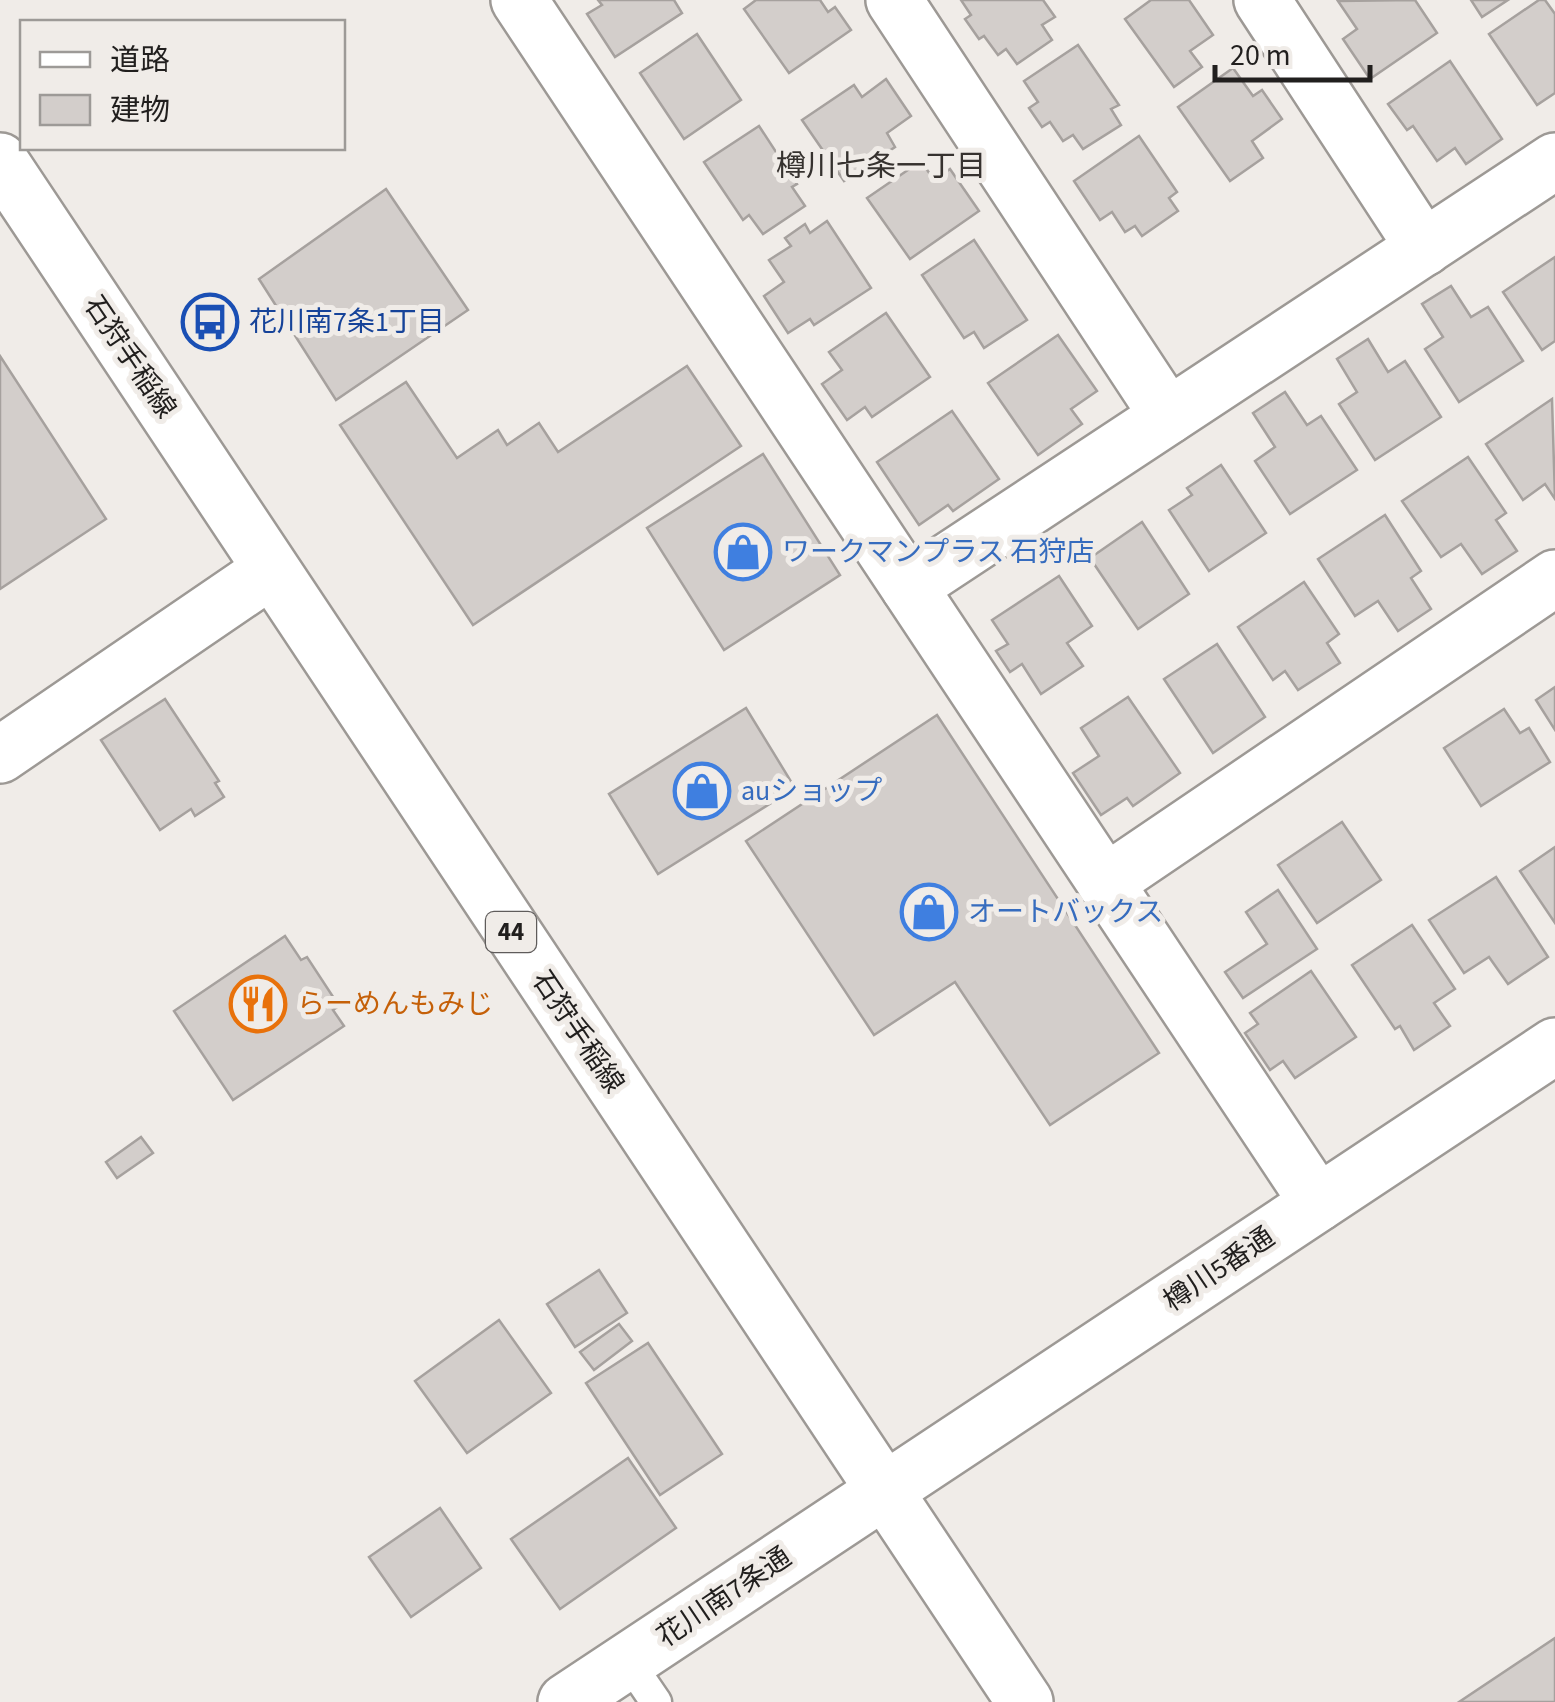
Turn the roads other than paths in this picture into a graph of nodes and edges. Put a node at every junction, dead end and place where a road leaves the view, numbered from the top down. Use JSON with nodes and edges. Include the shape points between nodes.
{"nodes":[{"id":1,"x":519,"y":0,"type":"edge"},
{"id":2,"x":894,"y":0,"type":"edge"},
{"id":3,"x":1262,"y":0,"type":"edge"},
{"id":4,"x":0,"y":161,"type":"edge"},
{"id":5,"x":1555,"y":161,"type":"edge"},
{"id":6,"x":1424,"y":248,"type":"junction"},
{"id":7,"x":1168,"y":416,"type":"junction"},
{"id":8,"x":272,"y":570,"type":"junction"},
{"id":9,"x":1555,"y":578,"type":"edge"},
{"id":10,"x":909,"y":587,"type":"junction"},
{"id":11,"x":0,"y":755,"type":"edge"},
{"id":12,"x":1105,"y":883,"type":"junction"},
{"id":13,"x":1555,"y":1046,"type":"edge"},
{"id":14,"x":1318,"y":1203,"type":"junction"},
{"id":15,"x":882,"y":1492,"type":"junction"},
{"id":16,"x":642,"y":1681,"type":"edge"},
{"id":17,"x":566,"y":1702,"type":"edge"},
{"id":18,"x":1024,"y":1702,"type":"edge"}],
"edges":[{"from":1,"to":10,"type":"street"},
{"from":2,"to":7,"type":"street"},
{"from":3,"to":6,"type":"street"},
{"from":4,"to":8,"type":"street","name":"石狩手稲線","number":"44"},
{"from":5,"to":6,"type":"street"},
{"from":6,"to":7,"type":"street"},
{"from":7,"to":10,"type":"street"},
{"from":8,"to":11,"type":"street"},
{"from":8,"to":15,"type":"street","name":"石狩手稲線","number":"44"},
{"from":9,"to":12,"type":"street"},
{"from":10,"to":12,"type":"street"},
{"from":12,"to":14,"type":"street"},
{"from":13,"to":14,"type":"street","name":"樽川5番通"},
{"from":14,"to":15,"type":"street","name":"樽川5番通"},
{"from":15,"to":16,"type":"street","name":"花川南7条通"},
{"from":15,"to":18,"type":"street","name":"石狩手稲線","number":"44"},
{"from":16,"to":17,"type":"street","name":"花川南7条通"}]}
